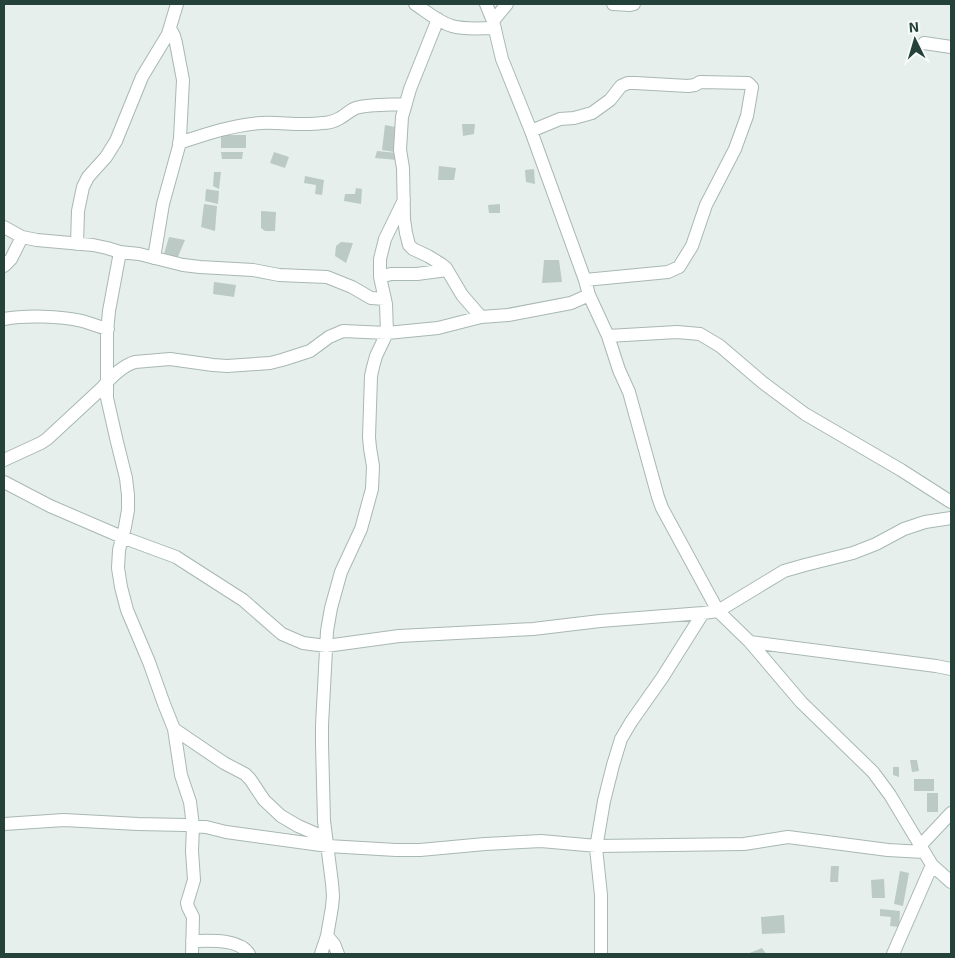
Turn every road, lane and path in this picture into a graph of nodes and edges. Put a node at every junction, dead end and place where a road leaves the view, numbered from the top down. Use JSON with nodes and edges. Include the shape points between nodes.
{"nodes":[{"id":1,"x":177,"y":4,"type":"edge"},
{"id":2,"x":415,"y":4,"type":"edge"},
{"id":3,"x":486,"y":4,"type":"edge"},
{"id":4,"x":507,"y":4,"type":"edge"},
{"id":5,"x":612,"y":4,"type":"edge"},
{"id":6,"x":634,"y":4,"type":"edge"},
{"id":7,"x":438,"y":19,"type":"junction"},
{"id":8,"x":494,"y":24,"type":"junction"},
{"id":9,"x":170,"y":28,"type":"junction"},
{"id":10,"x":924,"y":43,"type":"dead end"},
{"id":11,"x":951,"y":47,"type":"edge"},
{"id":12,"x":406,"y":104,"type":"junction"},
{"id":13,"x":531,"y":131,"type":"junction"},
{"id":14,"x":179,"y":143,"type":"junction"},
{"id":15,"x":404,"y":200,"type":"junction"},
{"id":16,"x":4,"y":227,"type":"edge"},
{"id":17,"x":22,"y":237,"type":"junction"},
{"id":18,"x":77,"y":244,"type":"junction"},
{"id":19,"x":120,"y":252,"type":"junction"},
{"id":20,"x":154,"y":258,"type":"junction"},
{"id":21,"x":4,"y":266,"type":"edge"},
{"id":22,"x":447,"y":270,"type":"junction"},
{"id":23,"x":380,"y":277,"type":"junction"},
{"id":24,"x":585,"y":280,"type":"junction"},
{"id":25,"x":589,"y":295,"type":"junction"},
{"id":26,"x":385,"y":300,"type":"junction"},
{"id":27,"x":481,"y":318,"type":"junction"},
{"id":28,"x":4,"y":319,"type":"edge"},
{"id":29,"x":108,"y":329,"type":"junction"},
{"id":30,"x":387,"y":333,"type":"junction"},
{"id":31,"x":608,"y":336,"type":"junction"},
{"id":32,"x":107,"y":381,"type":"junction"},
{"id":33,"x":4,"y":460,"type":"edge"},
{"id":34,"x":4,"y":482,"type":"edge"},
{"id":35,"x":951,"y":502,"type":"edge"},
{"id":36,"x":951,"y":518,"type":"edge"},
{"id":37,"x":122,"y":537,"type":"junction"},
{"id":38,"x":718,"y":611,"type":"junction"},
{"id":39,"x":703,"y":613,"type":"junction"},
{"id":40,"x":750,"y":642,"type":"junction"},
{"id":41,"x":326,"y":646,"type":"junction"},
{"id":42,"x":951,"y":669,"type":"edge"},
{"id":43,"x":174,"y":729,"type":"junction"},
{"id":44,"x":951,"y":813,"type":"edge"},
{"id":45,"x":4,"y":824,"type":"edge"},
{"id":46,"x":193,"y":826,"type":"junction"},
{"id":47,"x":327,"y":842,"type":"junction"},
{"id":48,"x":597,"y":846,"type":"junction"},
{"id":49,"x":922,"y":849,"type":"junction"},
{"id":50,"x":932,"y":865,"type":"junction"},
{"id":51,"x":951,"y":882,"type":"edge"},
{"id":52,"x":327,"y":936,"type":"junction"},
{"id":53,"x":192,"y":941,"type":"junction"},
{"id":54,"x":192,"y":954,"type":"edge"},
{"id":55,"x":249,"y":954,"type":"edge"},
{"id":56,"x":321,"y":954,"type":"edge"},
{"id":57,"x":338,"y":954,"type":"edge"},
{"id":58,"x":602,"y":954,"type":"edge"},
{"id":59,"x":893,"y":954,"type":"edge"}],
"edges":[{"from":1,"to":9,"type":"street"},
{"from":2,"to":7,"type":"street"},
{"from":3,"to":8,"type":"street"},
{"from":4,"to":8,"type":"street"},
{"from":5,"to":6,"type":"street"},
{"from":7,"to":8,"type":"street","via":[[451,26],[470,28]]},
{"from":7,"to":12,"type":"street"},
{"from":8,"to":13,"type":"street","via":[[502,59]]},
{"from":9,"to":14,"type":"street","via":[[183,80]]},
{"from":9,"to":18,"type":"street","via":[[142,77],[116,141],[85,182],[78,211]]},
{"from":10,"to":11,"type":"street"},
{"from":12,"to":14,"type":"street","via":[[359,107],[332,122],[303,125],[259,123],[233,127]]},
{"from":12,"to":15,"type":"street","via":[[400,137]]},
{"from":13,"to":24,"type":"street"},
{"from":13,"to":24,"type":"street","via":[[560,118],[592,113],[628,83],[688,86],[700,82],[752,86],[747,116],[735,149],[706,204],[692,246],[679,267],[668,272]]},
{"from":14,"to":20,"type":"street","via":[[163,204]]},
{"from":15,"to":22,"type":"street","via":[[406,233],[411,247]]},
{"from":15,"to":23,"type":"street","via":[[385,239]]},
{"from":16,"to":17,"type":"street"},
{"from":17,"to":18,"type":"street"},
{"from":17,"to":21,"type":"street"},
{"from":18,"to":19,"type":"street"},
{"from":19,"to":20,"type":"street"},
{"from":19,"to":29,"type":"street"},
{"from":20,"to":26,"type":"street","via":[[200,268],[327,277],[371,298]]},
{"from":22,"to":23,"type":"street"},
{"from":22,"to":27,"type":"street"},
{"from":23,"to":26,"type":"street"},
{"from":24,"to":25,"type":"street"},
{"from":25,"to":27,"type":"street","via":[[571,303]]},
{"from":25,"to":31,"type":"street"},
{"from":26,"to":30,"type":"street"},
{"from":27,"to":30,"type":"street","via":[[438,328]]},
{"from":28,"to":29,"type":"street","via":[[68,318]]},
{"from":29,"to":32,"type":"street"},
{"from":30,"to":32,"type":"street","via":[[343,331],[310,351],[270,363],[227,366],[170,359],[135,362]]},
{"from":30,"to":41,"type":"street","via":[[372,367],[369,437],[372,489],[361,529],[341,572],[331,608]]},
{"from":31,"to":35,"type":"street","via":[[700,334],[720,346],[805,414]]},
{"from":31,"to":38,"type":"street","via":[[629,392],[660,503]]},
{"from":32,"to":33,"type":"street","via":[[47,439]]},
{"from":32,"to":37,"type":"street","via":[[107,398],[126,478],[128,510]]},
{"from":34,"to":37,"type":"street"},
{"from":36,"to":38,"type":"street","via":[[911,526],[853,553],[784,571]]},
{"from":37,"to":41,"type":"street","via":[[188,564],[243,600],[289,638]]},
{"from":37,"to":43,"type":"street","via":[[118,568],[123,598]]},
{"from":38,"to":39,"type":"street"},
{"from":38,"to":40,"type":"street"},
{"from":39,"to":41,"type":"street","via":[[533,629],[399,636]]},
{"from":39,"to":48,"type":"street","via":[[621,739],[604,801]]},
{"from":40,"to":42,"type":"street"},
{"from":40,"to":49,"type":"street","via":[[801,702],[873,772]]},
{"from":41,"to":47,"type":"street","via":[[322,725]]},
{"from":43,"to":46,"type":"street"},
{"from":43,"to":47,"type":"street","via":[[224,764],[245,774],[264,800],[286,819]]},
{"from":44,"to":49,"type":"street"},
{"from":45,"to":46,"type":"street","via":[[64,820]]},
{"from":46,"to":47,"type":"street"},
{"from":46,"to":53,"type":"street","via":[[194,880],[187,903],[192,917]]},
{"from":47,"to":48,"type":"street","via":[[396,850],[541,842]]},
{"from":47,"to":52,"type":"street","via":[[333,896]]},
{"from":48,"to":49,"type":"street","via":[[744,844],[788,837],[888,850]]},
{"from":48,"to":58,"type":"street"},
{"from":49,"to":50,"type":"street"},
{"from":50,"to":51,"type":"street"},
{"from":50,"to":59,"type":"street"},
{"from":52,"to":56,"type":"street"},
{"from":52,"to":57,"type":"street"},
{"from":53,"to":54,"type":"street"},
{"from":53,"to":55,"type":"street","via":[[230,942]]}]}
